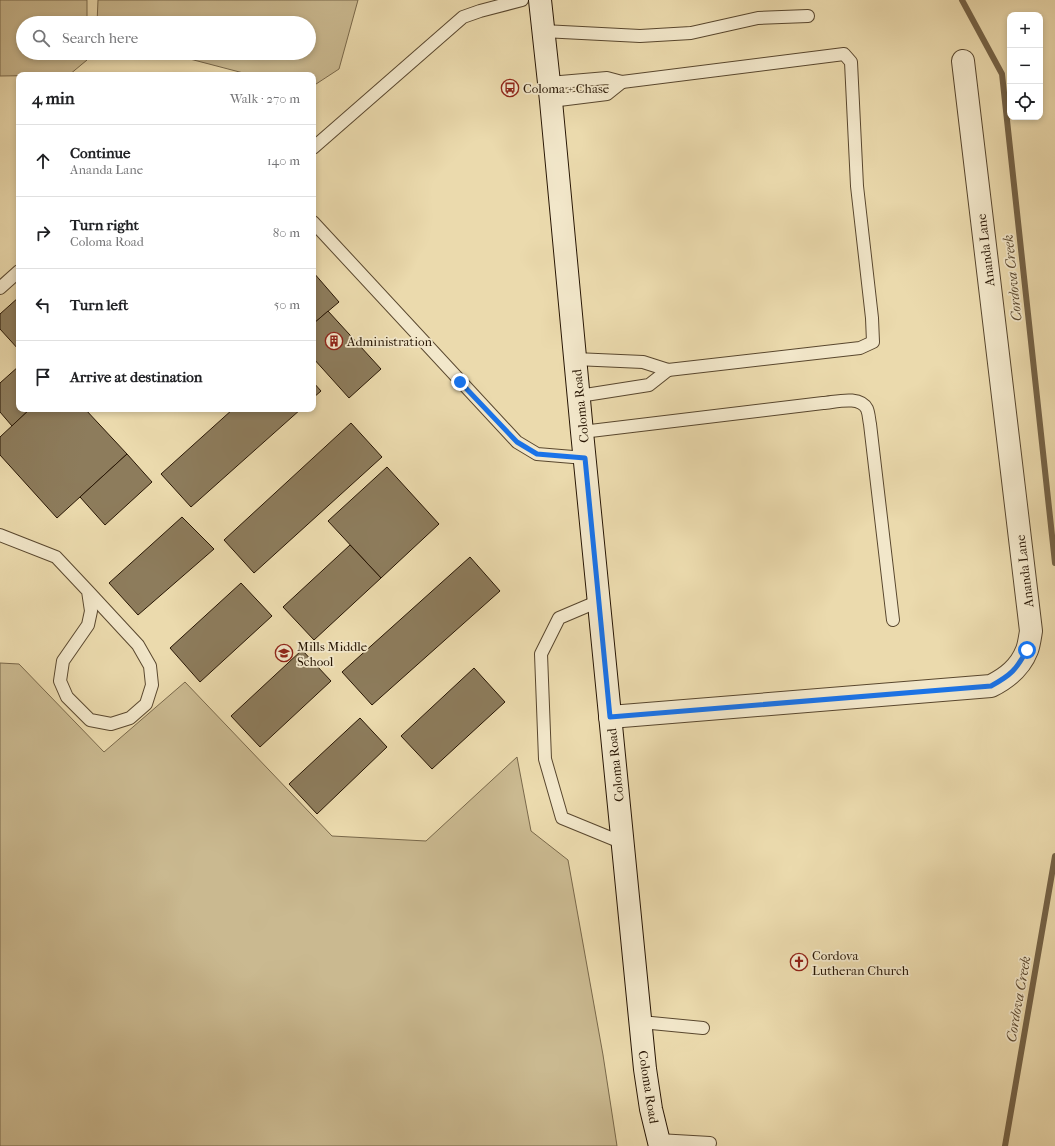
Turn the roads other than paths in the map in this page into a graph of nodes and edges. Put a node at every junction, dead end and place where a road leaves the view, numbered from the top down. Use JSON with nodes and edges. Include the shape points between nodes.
{"nodes":[{"id":1,"x":522,"y":0,"type":"edge"},
{"id":2,"x":540,"y":0,"type":"edge"},
{"id":3,"x":808,"y":16,"type":"dead end"},
{"id":4,"x":543,"y":31,"type":"junction"},
{"id":5,"x":963,"y":61,"type":"dead end"},
{"id":6,"x":622,"y":82,"type":"junction"},
{"id":7,"x":550,"y":92,"type":"junction"},
{"id":8,"x":316,"y":145,"type":"edge"},
{"id":9,"x":316,"y":225,"type":"edge"},
{"id":10,"x":16,"y":274,"type":"edge"},
{"id":11,"x":0,"y":288,"type":"edge"},
{"id":12,"x":575,"y":359,"type":"junction"},
{"id":13,"x":668,"y":370,"type":"junction"},
{"id":14,"x":579,"y":396,"type":"junction"},
{"id":15,"x":582,"y":432,"type":"junction"},
{"id":16,"x":585,"y":458,"type":"junction"},
{"id":17,"x":0,"y":535,"type":"edge"},
{"id":18,"x":88,"y":591,"type":"junction"},
{"id":19,"x":599,"y":601,"type":"junction"},
{"id":20,"x":893,"y":620,"type":"dead end"},
{"id":21,"x":610,"y":717,"type":"junction"},
{"id":22,"x":623,"y":843,"type":"junction"},
{"id":23,"x":640,"y":1022,"type":"junction"},
{"id":24,"x":703,"y":1028,"type":"dead end"},
{"id":25,"x":659,"y":1143,"type":"edge"},
{"id":26,"x":710,"y":1143,"type":"dead end"}],
"edges":[{"from":1,"to":8,"type":"lane","via":[[463,16]]},
{"from":2,"to":4,"type":"main road","name":"Coloma Road"},
{"from":3,"to":4,"type":"lane","via":[[758,18],[691,33],[648,35]]},
{"from":4,"to":7,"type":"main road","name":"Coloma Road"},
{"from":5,"to":21,"type":"main road","name":"Ananda Lane","via":[[1031,631],[1027,650],[1018,667],[1005,679],[991,686]]},
{"from":6,"to":7,"type":"lane","via":[[606,78]]},
{"from":6,"to":7,"type":"lane","via":[[607,94]]},
{"from":6,"to":13,"type":"lane","via":[[844,54],[851,62],[857,186],[873,342],[860,348]]},
{"from":7,"to":12,"type":"main road","name":"Coloma Road"},
{"from":9,"to":16,"type":"lane","via":[[517,442],[537,454]]},
{"from":10,"to":11,"type":"lane"},
{"from":12,"to":13,"type":"lane","via":[[643,362]]},
{"from":12,"to":14,"type":"main road","name":"Coloma Road"},
{"from":13,"to":14,"type":"lane","via":[[649,385]]},
{"from":14,"to":15,"type":"main road","name":"Coloma Road"},
{"from":15,"to":16,"type":"main road","name":"Coloma Road"},
{"from":15,"to":20,"type":"lane","via":[[823,403],[855,400],[861,402],[866,408],[870,424]]},
{"from":16,"to":19,"type":"main road","name":"Coloma Road"},
{"from":17,"to":18,"type":"lane","via":[[56,557]]},
{"from":18,"to":18,"type":"lane","via":[[138,645],[150,666],[152,686],[146,704],[130,718],[111,724],[90,720],[67,696],[60,681],[63,661],[88,625],[91,611]]},
{"from":19,"to":21,"type":"main road","name":"Coloma Road"},
{"from":19,"to":22,"type":"lane","via":[[559,618],[541,654],[545,759],[562,818]]},
{"from":21,"to":22,"type":"main road","name":"Coloma Road"},
{"from":22,"to":23,"type":"main road","name":"Coloma Road"},
{"from":23,"to":24,"type":"lane"},
{"from":23,"to":25,"type":"main road","name":"Coloma Road","via":[[650,1102]]},
{"from":25,"to":26,"type":"lane"}]}
